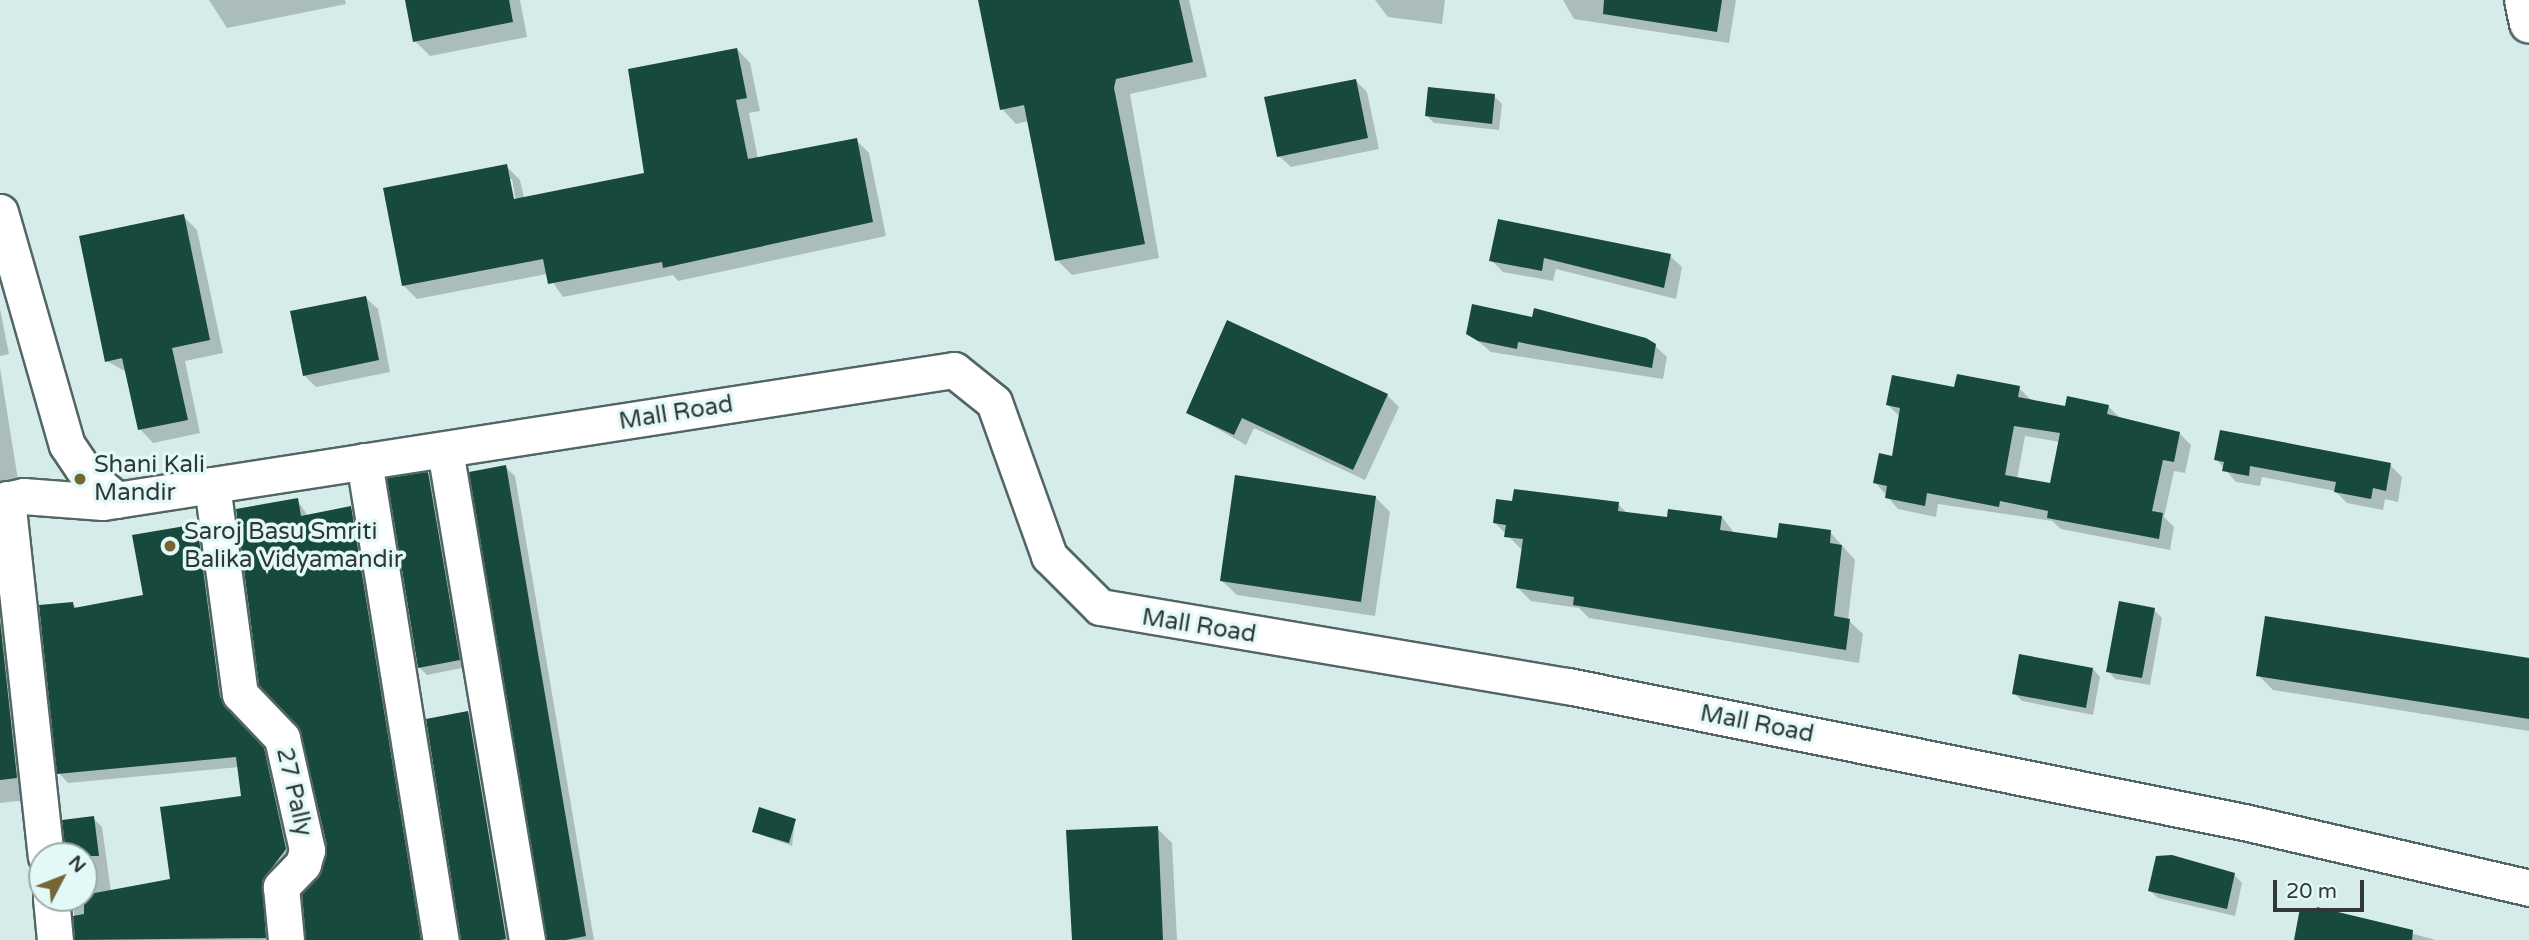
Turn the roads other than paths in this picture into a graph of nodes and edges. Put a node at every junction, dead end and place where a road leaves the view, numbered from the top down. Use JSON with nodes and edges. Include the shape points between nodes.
{"nodes":[{"id":1,"x":2524,"y":0,"type":"edge"},
{"id":2,"x":2529,"y":23,"type":"edge"},
{"id":3,"x":0,"y":212,"type":"edge"},
{"id":4,"x":67,"y":445,"type":"junction"},
{"id":5,"x":446,"y":450,"type":"junction"},
{"id":6,"x":364,"y":461,"type":"junction"},
{"id":7,"x":212,"y":485,"type":"junction"},
{"id":8,"x":10,"y":499,"type":"edge"},
{"id":9,"x":117,"y":500,"type":"junction"},
{"id":10,"x":45,"y":842,"type":"edge"},
{"id":11,"x":2529,"y":888,"type":"edge"},
{"id":12,"x":52,"y":912,"type":"edge"},
{"id":13,"x":55,"y":940,"type":"edge"},
{"id":14,"x":286,"y":940,"type":"edge"},
{"id":15,"x":441,"y":940,"type":"edge"},
{"id":16,"x":527,"y":940,"type":"edge"}],
"edges":[{"from":1,"to":2,"type":"street"},
{"from":3,"to":4,"type":"street"},
{"from":4,"to":8,"type":"street","via":[[59,465]]},
{"from":4,"to":9,"type":"street","via":[[87,475]]},
{"from":5,"to":6,"type":"street","name":"Mall Road"},
{"from":5,"to":11,"type":"street","name":"Mall Road","via":[[914,371],[954,370],[994,402],[1049,556],[1100,607],[1581,688],[2244,822]]},
{"from":5,"to":16,"type":"street"},
{"from":6,"to":7,"type":"street","name":"Mall Road"},
{"from":6,"to":15,"type":"street"},
{"from":7,"to":9,"type":"street","name":"Mall Road"},
{"from":7,"to":14,"type":"street","name":"27 Pally","via":[[240,694],[282,738],[307,849],[303,864],[281,887]]},
{"from":8,"to":9,"type":"street","name":"Mall Road","via":[[90,504]]},
{"from":8,"to":10,"type":"street"},
{"from":12,"to":13,"type":"street"}]}
